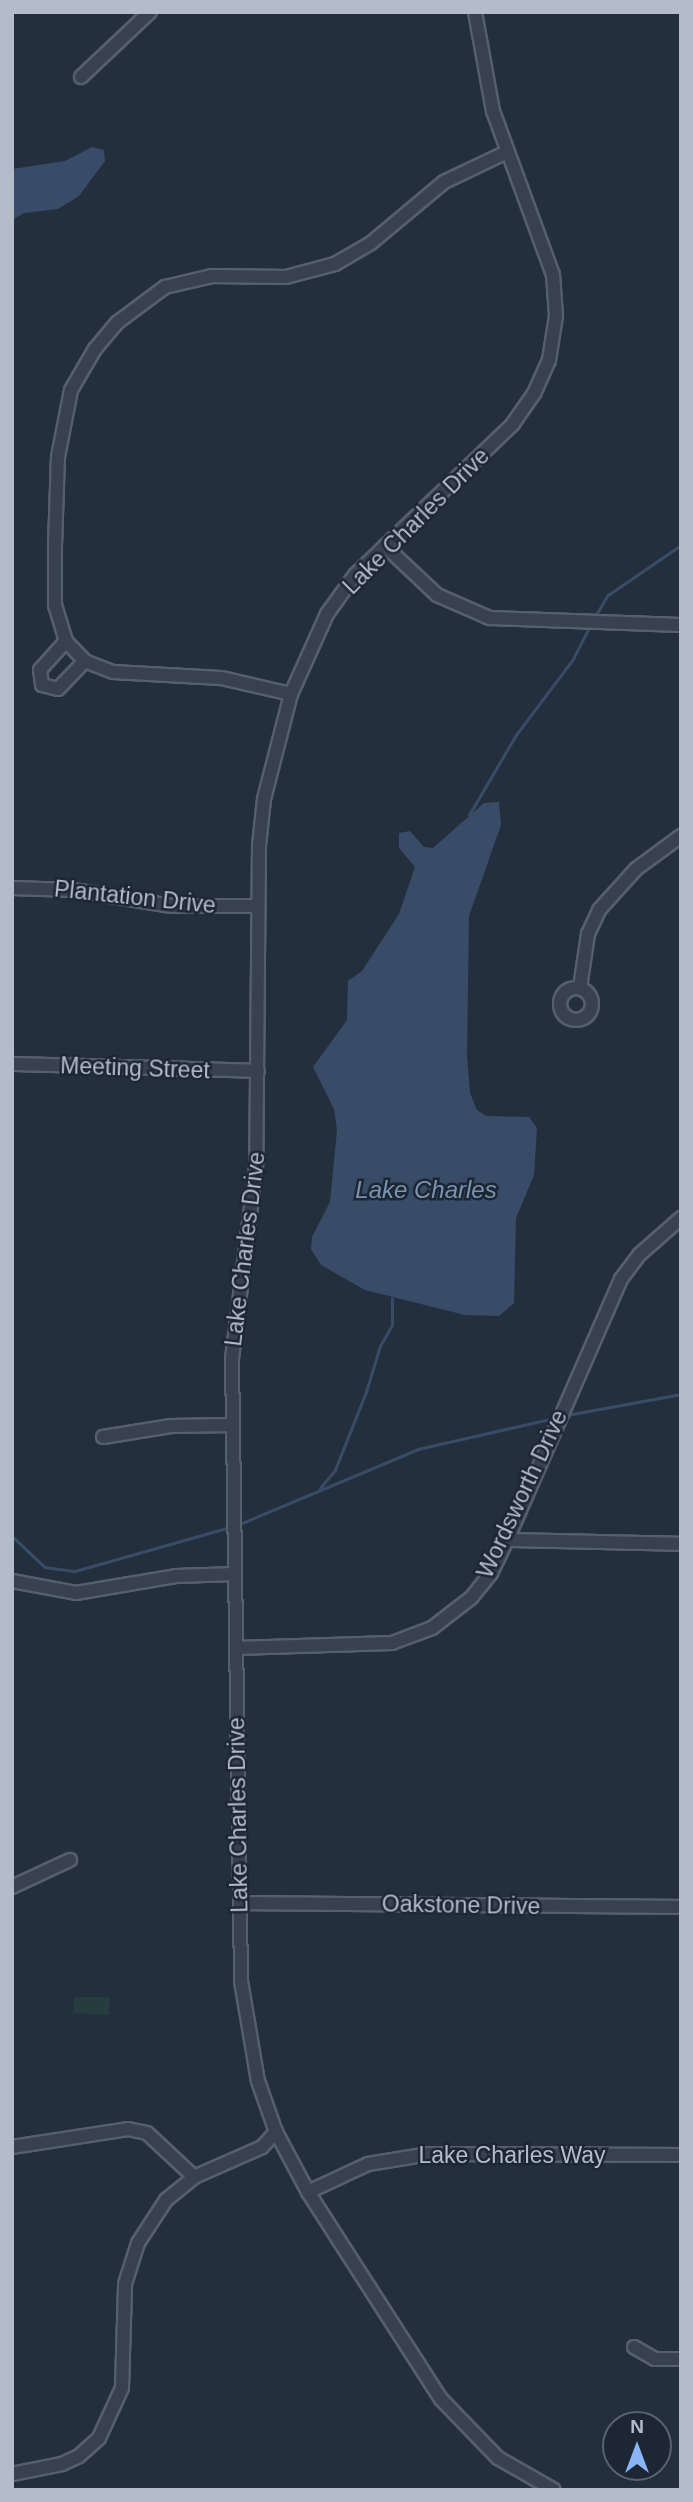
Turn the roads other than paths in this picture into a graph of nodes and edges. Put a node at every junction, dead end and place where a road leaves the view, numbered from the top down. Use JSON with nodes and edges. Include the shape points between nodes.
{"nodes":[{"id":1,"x":150,"y":12,"type":"edge"},
{"id":2,"x":475,"y":12,"type":"edge"},
{"id":3,"x":81,"y":77,"type":"dead end"},
{"id":4,"x":507,"y":152,"type":"junction"},
{"id":5,"x":385,"y":546,"type":"junction"},
{"id":6,"x":681,"y":625,"type":"edge"},
{"id":7,"x":66,"y":641,"type":"junction"},
{"id":8,"x":85,"y":661,"type":"junction"},
{"id":9,"x":291,"y":695,"type":"junction"},
{"id":10,"x":681,"y":836,"type":"edge"},
{"id":11,"x":12,"y":888,"type":"edge"},
{"id":12,"x":258,"y":906,"type":"junction"},
{"id":13,"x":580,"y":988,"type":"dead end"},
{"id":14,"x":12,"y":1064,"type":"edge"},
{"id":15,"x":258,"y":1071,"type":"junction"},
{"id":16,"x":681,"y":1218,"type":"edge"},
{"id":17,"x":233,"y":1425,"type":"junction"},
{"id":18,"x":103,"y":1437,"type":"dead end"},
{"id":19,"x":507,"y":1540,"type":"junction"},
{"id":20,"x":681,"y":1544,"type":"edge"},
{"id":21,"x":235,"y":1574,"type":"junction"},
{"id":22,"x":12,"y":1581,"type":"edge"},
{"id":23,"x":236,"y":1648,"type":"junction"},
{"id":24,"x":70,"y":1860,"type":"dead end"},
{"id":25,"x":12,"y":1887,"type":"edge"},
{"id":26,"x":240,"y":1903,"type":"junction"},
{"id":27,"x":681,"y":1907,"type":"edge"},
{"id":28,"x":276,"y":2132,"type":"junction"},
{"id":29,"x":12,"y":2147,"type":"edge"},
{"id":30,"x":681,"y":2155,"type":"edge"},
{"id":31,"x":194,"y":2177,"type":"junction"},
{"id":32,"x":308,"y":2192,"type":"junction"},
{"id":33,"x":634,"y":2347,"type":"dead end"},
{"id":34,"x":681,"y":2359,"type":"edge"},
{"id":35,"x":12,"y":2474,"type":"edge"},
{"id":36,"x":554,"y":2490,"type":"edge"}],
"edges":[{"from":1,"to":3,"type":"street"},
{"from":2,"to":4,"type":"street","name":"Lake Charles Drive","via":[[483,67]]},
{"from":4,"to":5,"type":"street","name":"Lake Charles Drive","via":[[553,275],[556,316],[549,360],[513,424]]},
{"from":4,"to":7,"type":"street","via":[[444,182],[371,243],[335,264],[286,277],[212,276],[183,281],[148,297],[118,322],[79,374],[61,431],[55,605]]},
{"from":5,"to":6,"type":"street","via":[[437,595],[490,618]]},
{"from":5,"to":9,"type":"street","name":"Lake Charles Drive","via":[[327,614]]},
{"from":7,"to":8,"type":"street"},
{"from":7,"to":8,"type":"street","via":[[40,670],[42,685],[58,689]]},
{"from":8,"to":9,"type":"street","via":[[113,672],[222,678]]},
{"from":9,"to":12,"type":"street","name":"Lake Charles Drive","via":[[264,799]]},
{"from":10,"to":13,"type":"street","via":[[636,869],[599,910],[585,947]]},
{"from":11,"to":12,"type":"street","name":"Plantation Drive","via":[[73,890],[172,906]]},
{"from":12,"to":15,"type":"street","name":"Lake Charles Drive"},
{"from":14,"to":15,"type":"street","name":"Meeting Street"},
{"from":15,"to":17,"type":"street","name":"Lake Charles Drive","via":[[256,1167],[232,1358]]},
{"from":16,"to":19,"type":"street","name":"Wordsworth Drive","via":[[640,1254],[602,1313]]},
{"from":17,"to":18,"type":"street","via":[[172,1426]]},
{"from":17,"to":21,"type":"street","name":"Lake Charles Drive"},
{"from":19,"to":20,"type":"street"},
{"from":19,"to":23,"type":"street","name":"Wordsworth Drive","via":[[491,1573],[471,1598],[415,1636],[368,1647]]},
{"from":21,"to":22,"type":"street","via":[[176,1576],[76,1593]]},
{"from":21,"to":23,"type":"street","name":"Lake Charles Drive"},
{"from":23,"to":26,"type":"street","name":"Lake Charles Drive"},
{"from":24,"to":25,"type":"street"},
{"from":26,"to":27,"type":"street","name":"Oakstone Drive"},
{"from":26,"to":28,"type":"street","name":"Lake Charles Drive","via":[[246,2028]]},
{"from":28,"to":31,"type":"street","via":[[262,2147]]},
{"from":28,"to":32,"type":"street","name":"Lake Charles Drive"},
{"from":29,"to":31,"type":"street","via":[[128,2129],[147,2133]]},
{"from":30,"to":32,"type":"street","name":"Lake Charles Way","via":[[410,2155],[368,2164]]},
{"from":31,"to":35,"type":"street","via":[[166,2200],[138,2243],[125,2284],[122,2388],[110,2421],[79,2456],[31,2473]]},
{"from":32,"to":36,"type":"street","name":"Lake Charles Drive","via":[[441,2399],[498,2458]]},
{"from":33,"to":34,"type":"street","via":[[654,2359]]}]}
